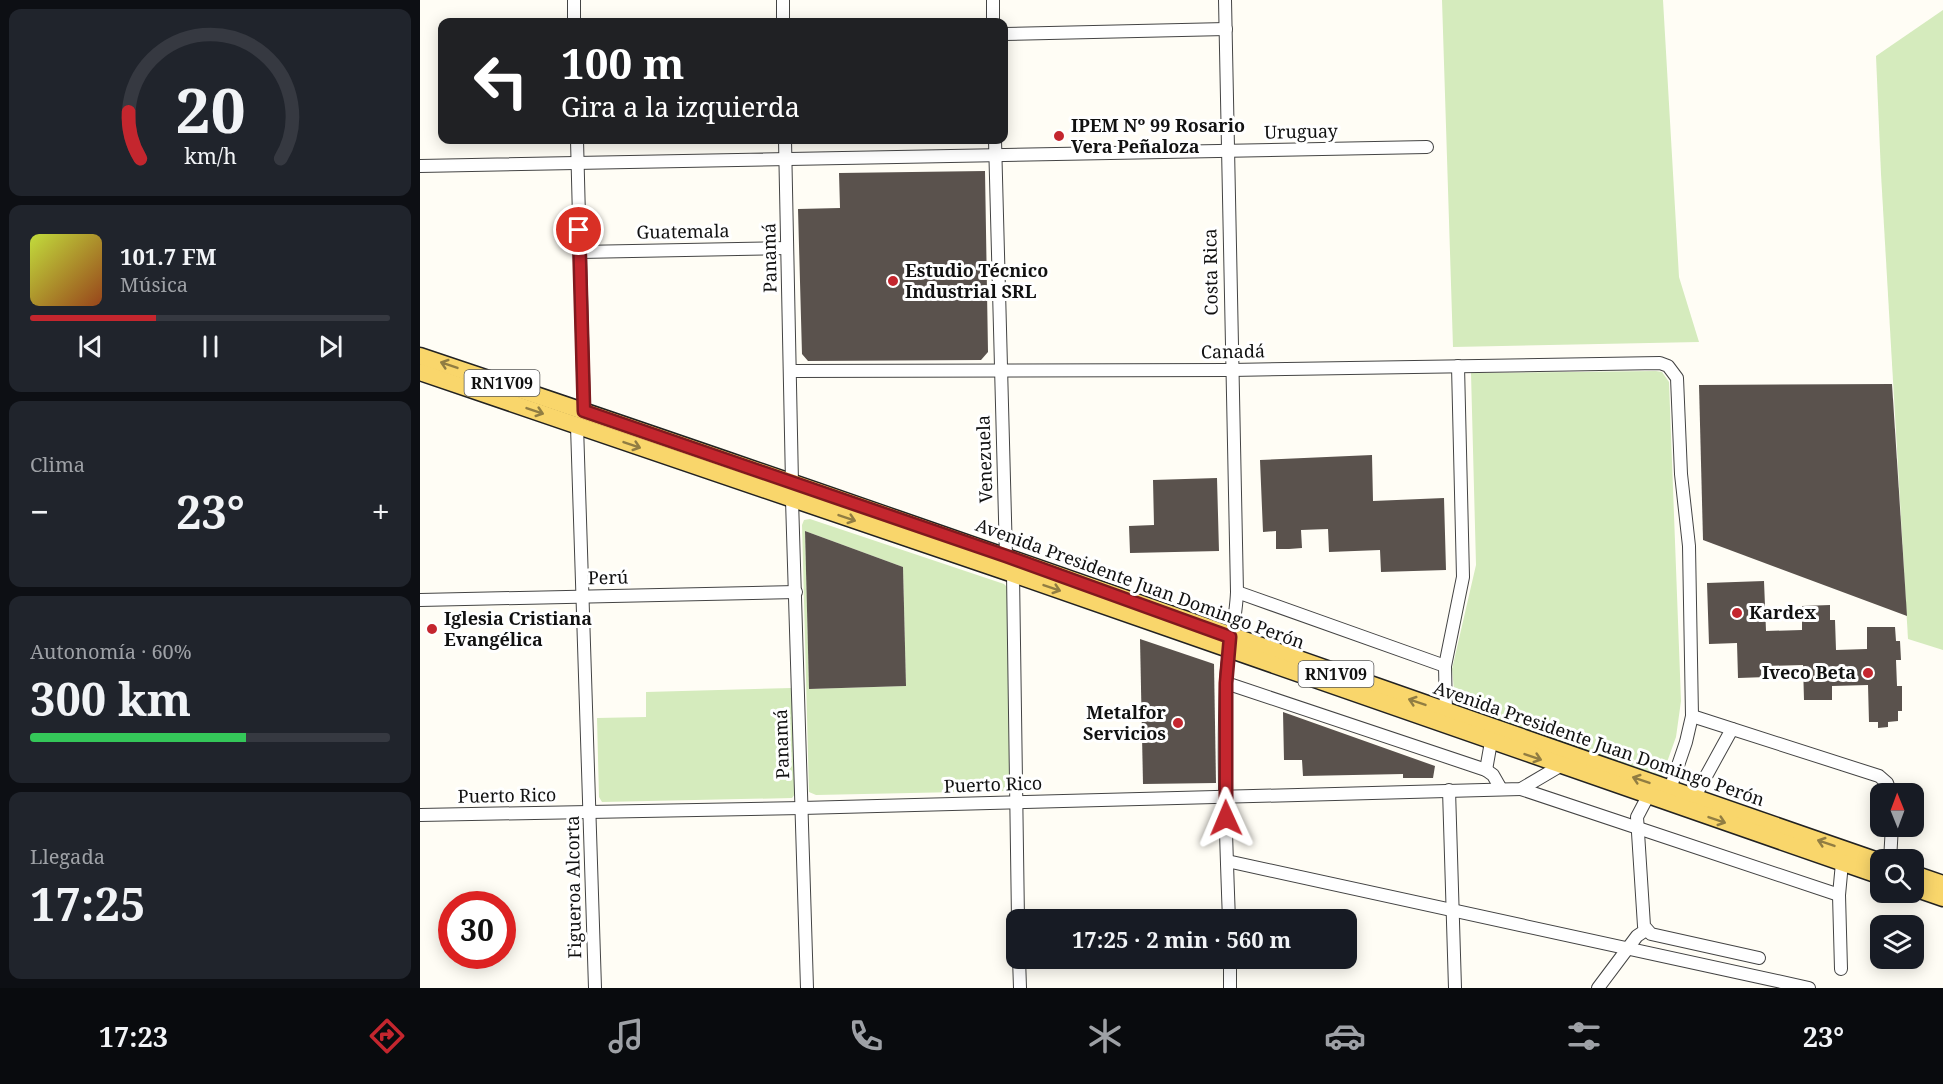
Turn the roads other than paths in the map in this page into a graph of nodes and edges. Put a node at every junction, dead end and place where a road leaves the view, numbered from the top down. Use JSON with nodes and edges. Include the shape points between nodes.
{"nodes":[{"id":1,"x":574,"y":0,"type":"edge"},
{"id":2,"x":783,"y":0,"type":"edge"},
{"id":3,"x":993,"y":0,"type":"edge"},
{"id":4,"x":1225,"y":0,"type":"edge"},
{"id":5,"x":574,"y":18,"type":"edge"},
{"id":6,"x":783,"y":18,"type":"edge"},
{"id":7,"x":993,"y":18,"type":"edge"},
{"id":8,"x":1226,"y":29,"type":"junction"},
{"id":9,"x":1008,"y":34,"type":"edge"},
{"id":10,"x":577,"y":144,"type":"edge"},
{"id":11,"x":785,"y":144,"type":"edge"},
{"id":12,"x":995,"y":144,"type":"edge"},
{"id":13,"x":1427,"y":147,"type":"dead end"},
{"id":14,"x":1226,"y":151,"type":"junction"},
{"id":15,"x":996,"y":156,"type":"junction"},
{"id":16,"x":786,"y":160,"type":"junction"},
{"id":17,"x":578,"y":164,"type":"junction"},
{"id":18,"x":420,"y":166,"type":"edge"},
{"id":19,"x":787,"y":248,"type":"junction"},
{"id":20,"x":580,"y":252,"type":"junction"},
{"id":21,"x":420,"y":356,"type":"edge"},
{"id":22,"x":1458,"y":366,"type":"junction"},
{"id":23,"x":1231,"y":370,"type":"junction"},
{"id":24,"x":790,"y":371,"type":"junction"},
{"id":25,"x":420,"y":372,"type":"edge"},
{"id":26,"x":1000,"y":372,"type":"junction"},
{"id":27,"x":580,"y":418,"type":"junction"},
{"id":28,"x":792,"y":491,"type":"junction"},
{"id":29,"x":1006,"y":556,"type":"junction"},
{"id":30,"x":1013,"y":574,"type":"junction"},
{"id":31,"x":796,"y":592,"type":"junction"},
{"id":32,"x":1237,"y":592,"type":"junction"},
{"id":33,"x":584,"y":596,"type":"junction"},
{"id":34,"x":420,"y":600,"type":"edge"},
{"id":35,"x":1229,"y":643,"type":"junction"},
{"id":36,"x":1445,"y":666,"type":"junction"},
{"id":37,"x":1226,"y":683,"type":"junction"},
{"id":38,"x":1446,"y":713,"type":"junction"},
{"id":39,"x":1692,"y":716,"type":"junction"},
{"id":40,"x":1732,"y":729,"type":"junction"},
{"id":41,"x":1491,"y":742,"type":"junction"},
{"id":42,"x":1560,"y":766,"type":"junction"},
{"id":43,"x":1485,"y":770,"type":"junction"},
{"id":44,"x":1887,"y":783,"type":"edge"},
{"id":45,"x":1501,"y":789,"type":"junction"},
{"id":46,"x":1521,"y":789,"type":"junction"},
{"id":47,"x":1670,"y":789,"type":"junction"},
{"id":48,"x":1449,"y":790,"type":"junction"},
{"id":49,"x":1648,"y":796,"type":"junction"},
{"id":50,"x":1225,"y":797,"type":"junction"},
{"id":51,"x":1694,"y":798,"type":"junction"},
{"id":52,"x":1016,"y":802,"type":"junction"},
{"id":53,"x":802,"y":808,"type":"junction"},
{"id":54,"x":590,"y":812,"type":"junction"},
{"id":55,"x":420,"y":815,"type":"edge"},
{"id":56,"x":1638,"y":830,"type":"junction"},
{"id":57,"x":1870,"y":858,"type":"edge"},
{"id":58,"x":1227,"y":861,"type":"junction"},
{"id":59,"x":1842,"y":863,"type":"junction"},
{"id":60,"x":1870,"y":872,"type":"edge"},
{"id":61,"x":1924,"y":877,"type":"edge"},
{"id":62,"x":1943,"y":884,"type":"edge"},
{"id":63,"x":1924,"y":891,"type":"edge"},
{"id":64,"x":1839,"y":895,"type":"junction"},
{"id":65,"x":1943,"y":898,"type":"edge"},
{"id":66,"x":1018,"y":909,"type":"edge"},
{"id":67,"x":1228,"y":909,"type":"edge"},
{"id":68,"x":1453,"y":911,"type":"junction"},
{"id":69,"x":1645,"y":928,"type":"junction"},
{"id":70,"x":1628,"y":949,"type":"junction"},
{"id":71,"x":1759,"y":958,"type":"dead end"},
{"id":72,"x":1019,"y":969,"type":"edge"},
{"id":73,"x":1230,"y":969,"type":"edge"},
{"id":74,"x":1841,"y":969,"type":"dead end"},
{"id":75,"x":594,"y":988,"type":"edge"},
{"id":76,"x":807,"y":988,"type":"edge"},
{"id":77,"x":1020,"y":988,"type":"edge"},
{"id":78,"x":1230,"y":988,"type":"edge"},
{"id":79,"x":1455,"y":988,"type":"edge"},
{"id":80,"x":1598,"y":988,"type":"edge"},
{"id":81,"x":1809,"y":988,"type":"edge"}],
"edges":[{"from":1,"to":5,"type":"street"},
{"from":2,"to":6,"type":"street"},
{"from":3,"to":7,"type":"street"},
{"from":4,"to":8,"type":"street","name":"Costa Rica"},
{"from":8,"to":9,"type":"street"},
{"from":8,"to":14,"type":"street","name":"Costa Rica"},
{"from":10,"to":17,"type":"street","name":"Figueroa Alcorta"},
{"from":11,"to":16,"type":"street","name":"Panamá"},
{"from":12,"to":15,"type":"street","name":"Venezuela"},
{"from":13,"to":14,"type":"street","name":"Uruguay"},
{"from":14,"to":15,"type":"street","name":"Uruguay"},
{"from":14,"to":23,"type":"street","name":"Costa Rica"},
{"from":15,"to":16,"type":"street","name":"Uruguay"},
{"from":15,"to":26,"type":"street","name":"Venezuela"},
{"from":16,"to":17,"type":"street","name":"Uruguay"},
{"from":16,"to":19,"type":"street","name":"Panamá"},
{"from":17,"to":18,"type":"street","name":"Uruguay"},
{"from":17,"to":20,"type":"street","name":"Figueroa Alcorta"},
{"from":19,"to":20,"type":"street","name":"Guatemala"},
{"from":19,"to":24,"type":"street","name":"Panamá"},
{"from":20,"to":27,"type":"street","name":"Figueroa Alcorta"},
{"from":27,"to":21,"type":"main road","name":"Avenida Presidente Juan Domingo Perón","number":"RN1V09","one_way":true},
{"from":22,"to":23,"type":"street","name":"Canadá"},
{"from":22,"to":36,"type":"street","via":[[1463,577]]},
{"from":22,"to":39,"type":"street","name":"Canadá","via":[[1660,363],[1673,371],[1677,378],[1689,546]]},
{"from":23,"to":26,"type":"street","name":"Canadá"},
{"from":23,"to":32,"type":"street","name":"Costa Rica"},
{"from":24,"to":26,"type":"street","name":"Canadá"},
{"from":24,"to":28,"type":"street","name":"Panamá"},
{"from":25,"to":27,"type":"main road","name":"Avenida Presidente Juan Domingo Perón","number":"RN1V09","one_way":true},
{"from":26,"to":29,"type":"street","name":"Venezuela"},
{"from":27,"to":28,"type":"main road","name":"Avenida Presidente Juan Domingo Perón","number":"RN1V09"},
{"from":27,"to":33,"type":"street","name":"Figueroa Alcorta"},
{"from":28,"to":29,"type":"main road","name":"Avenida Presidente Juan Domingo Perón","number":"RN1V09"},
{"from":28,"to":30,"type":"main road","name":"Avenida Presidente Juan Domingo Perón","number":"RN1V09","one_way":true},
{"from":28,"to":31,"type":"street","name":"Panamá"},
{"from":29,"to":30,"type":"street","name":"Venezuela"},
{"from":29,"to":35,"type":"main road","name":"Avenida Presidente Juan Domingo Perón","number":"RN1V09"},
{"from":30,"to":35,"type":"main road","name":"Avenida Presidente Juan Domingo Perón","number":"RN1V09","one_way":true},
{"from":30,"to":52,"type":"street","name":"Venezuela"},
{"from":31,"to":33,"type":"street","name":"Perú"},
{"from":31,"to":53,"type":"street","name":"Panamá"},
{"from":32,"to":35,"type":"street","name":"Costa Rica"},
{"from":32,"to":36,"type":"street"},
{"from":33,"to":34,"type":"street","name":"Perú"},
{"from":33,"to":54,"type":"street","name":"Figueroa Alcorta"},
{"from":35,"to":37,"type":"street"},
{"from":38,"to":35,"type":"main road","name":"Avenida Presidente Juan Domingo Perón","number":"RN1V09","one_way":true},
{"from":35,"to":41,"type":"main road","name":"Avenida Presidente Juan Domingo Perón","number":"RN1V09"},
{"from":36,"to":38,"type":"street"},
{"from":37,"to":43,"type":"street"},
{"from":37,"to":50,"type":"street"},
{"from":47,"to":38,"type":"main road","name":"Avenida Presidente Juan Domingo Perón","number":"RN1V09","one_way":true},
{"from":39,"to":40,"type":"street"},
{"from":39,"to":47,"type":"street"},
{"from":40,"to":44,"type":"street","via":[[1879,776]]},
{"from":40,"to":51,"type":"street"},
{"from":41,"to":42,"type":"main road","name":"Avenida Presidente Juan Domingo Perón","number":"RN1V09","one_way":true},
{"from":41,"to":43,"type":"street"},
{"from":42,"to":46,"type":"street"},
{"from":42,"to":49,"type":"main road","name":"Avenida Presidente Juan Domingo Perón","number":"RN1V09"},
{"from":43,"to":45,"type":"street"},
{"from":45,"to":46,"type":"street","name":"Puerto Rico"},
{"from":45,"to":48,"type":"street","name":"Puerto Rico"},
{"from":46,"to":56,"type":"street"},
{"from":47,"to":51,"type":"main road","name":"Avenida Presidente Juan Domingo Perón","number":"RN1V09"},
{"from":48,"to":50,"type":"street","name":"Puerto Rico"},
{"from":48,"to":68,"type":"street"},
{"from":49,"to":56,"type":"street","via":[[1637,817]]},
{"from":49,"to":59,"type":"main road","name":"Avenida Presidente Juan Domingo Perón","number":"RN1V09","one_way":true},
{"from":50,"to":52,"type":"street","name":"Puerto Rico"},
{"from":50,"to":58,"type":"street"},
{"from":57,"to":51,"type":"main road","name":"Avenida Presidente Juan Domingo Perón","number":"RN1V09","one_way":true},
{"from":52,"to":53,"type":"street","name":"Puerto Rico"},
{"from":52,"to":66,"type":"street","name":"Venezuela"},
{"from":53,"to":54,"type":"street","name":"Puerto Rico"},
{"from":53,"to":76,"type":"street","name":"Panamá"},
{"from":54,"to":55,"type":"street","name":"Puerto Rico"},
{"from":54,"to":75,"type":"street","name":"Figueroa Alcorta"},
{"from":56,"to":64,"type":"street"},
{"from":56,"to":69,"type":"street"},
{"from":58,"to":67,"type":"street"},
{"from":58,"to":68,"type":"street"},
{"from":59,"to":60,"type":"main road","name":"Avenida Presidente Juan Domingo Perón","number":"RN1V09"},
{"from":59,"to":64,"type":"street"},
{"from":61,"to":62,"type":"main road"},
{"from":63,"to":65,"type":"main road"},
{"from":64,"to":74,"type":"street"},
{"from":68,"to":70,"type":"street"},
{"from":68,"to":79,"type":"street"},
{"from":69,"to":70,"type":"street"},
{"from":69,"to":71,"type":"street","via":[[1651,934]]},
{"from":70,"to":80,"type":"street"},
{"from":70,"to":81,"type":"street"},
{"from":72,"to":77,"type":"street"},
{"from":73,"to":78,"type":"street"}]}
